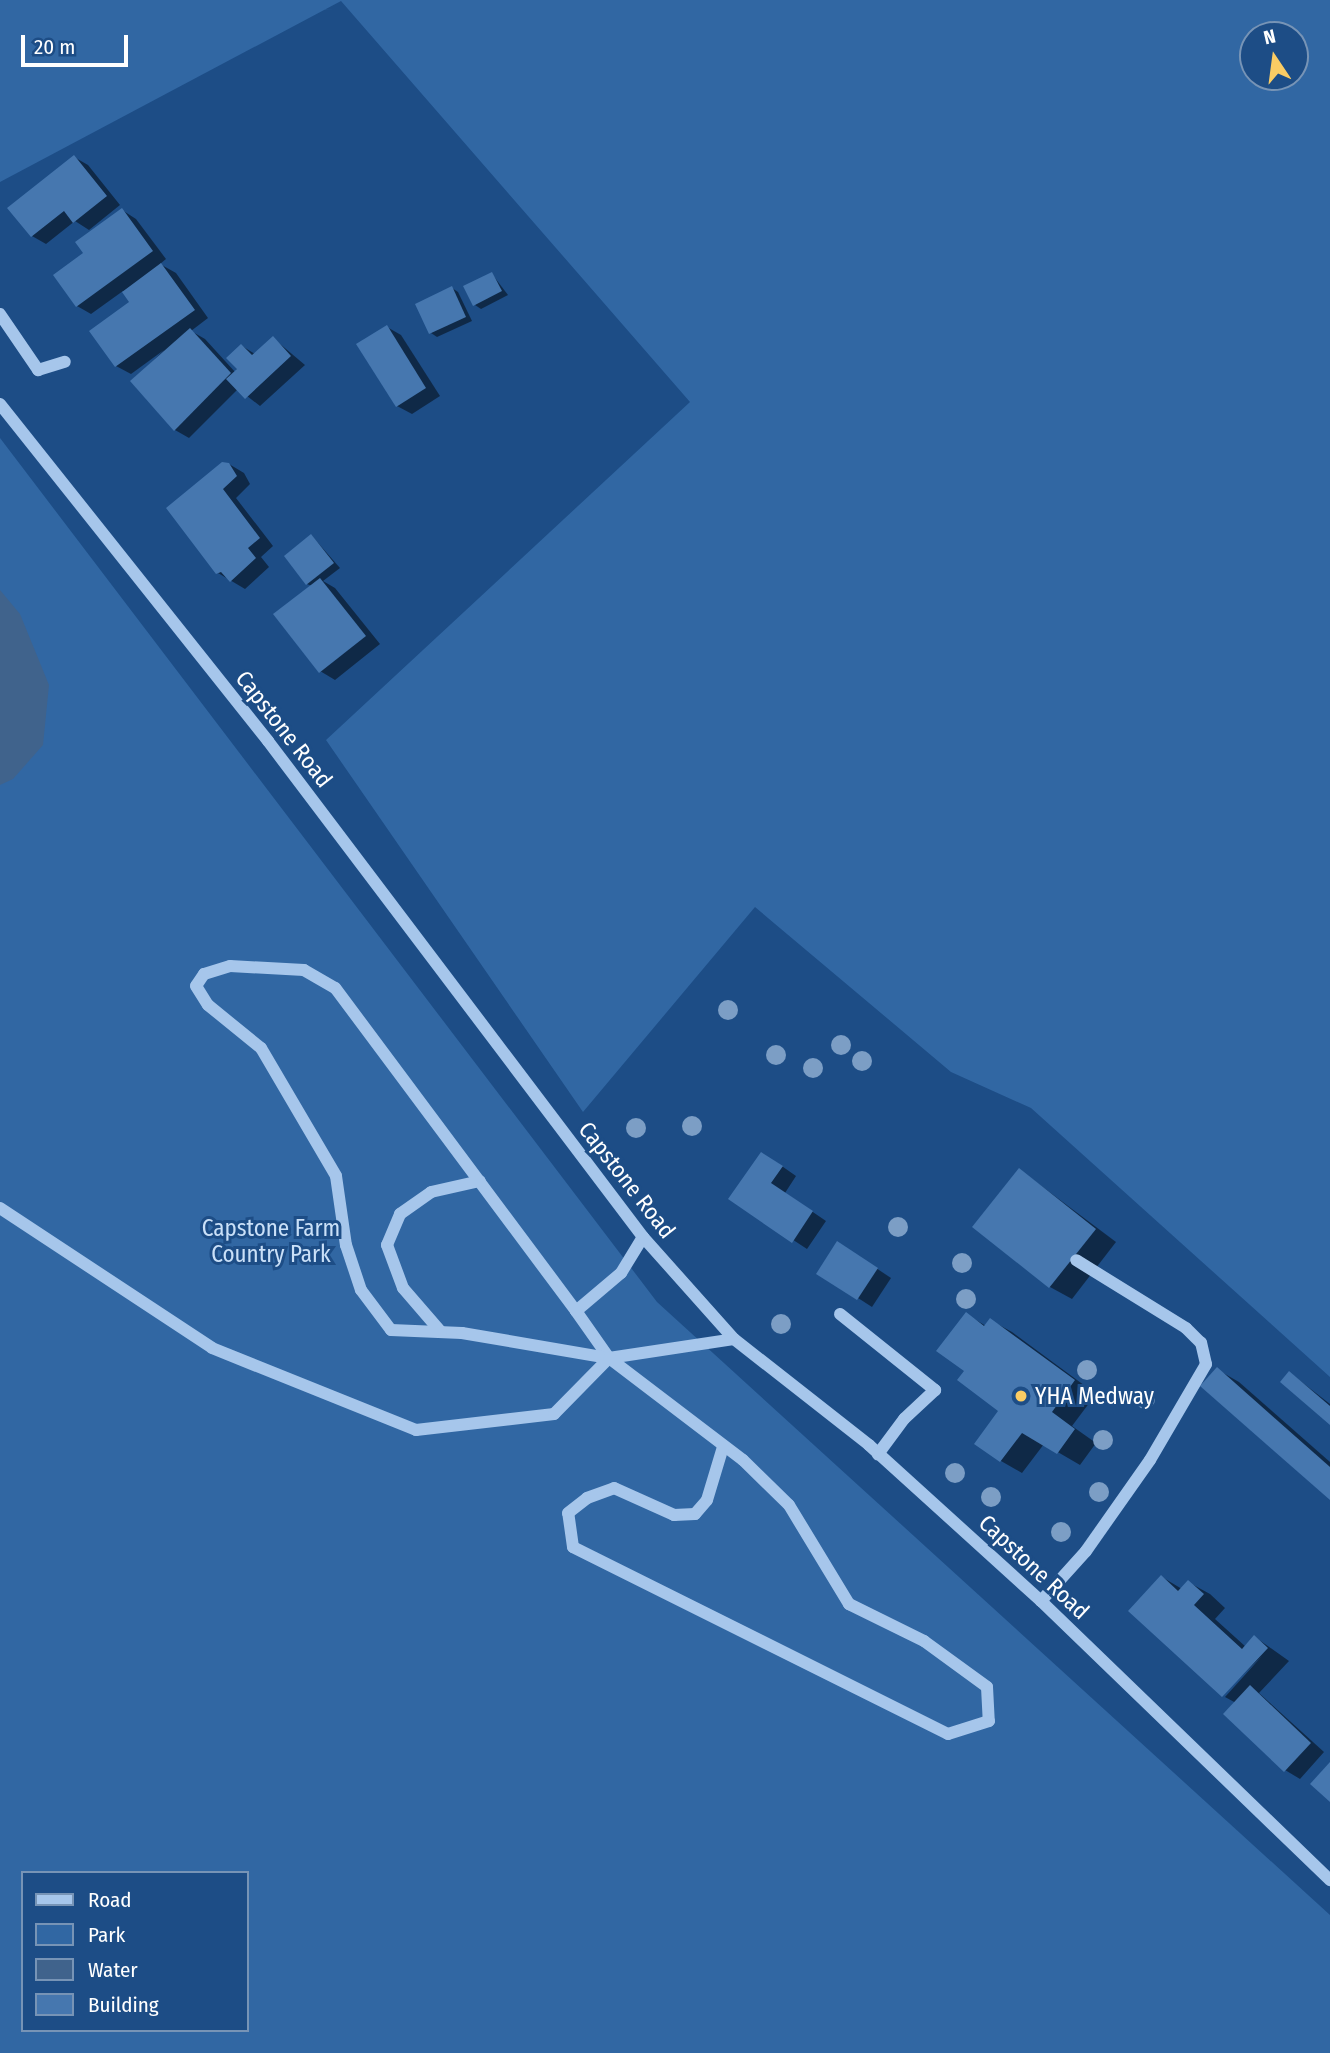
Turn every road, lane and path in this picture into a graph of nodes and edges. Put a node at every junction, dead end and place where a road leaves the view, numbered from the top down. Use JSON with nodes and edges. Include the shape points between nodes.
{"nodes":[{"id":1,"x":0,"y":314,"type":"edge"},
{"id":2,"x":65,"y":362,"type":"dead end"},
{"id":3,"x":0,"y":404,"type":"edge"},
{"id":4,"x":480,"y":1181,"type":"junction"},
{"id":5,"x":0,"y":1208,"type":"edge"},
{"id":6,"x":643,"y":1237,"type":"junction"},
{"id":7,"x":1076,"y":1260,"type":"dead end"},
{"id":8,"x":576,"y":1311,"type":"junction"},
{"id":9,"x":840,"y":1314,"type":"dead end"},
{"id":10,"x":441,"y":1332,"type":"junction"},
{"id":11,"x":734,"y":1339,"type":"junction"},
{"id":12,"x":608,"y":1358,"type":"junction"},
{"id":13,"x":723,"y":1447,"type":"junction"},
{"id":14,"x":878,"y":1454,"type":"junction"},
{"id":15,"x":1041,"y":1601,"type":"junction"},
{"id":16,"x":1330,"y":1880,"type":"edge"}],
"edges":[{"from":1,"to":2,"type":"street","via":[[38,370]]},
{"from":3,"to":6,"type":"street","name":"Capstone Road","via":[[268,741]]},
{"from":4,"to":8,"type":"street"},
{"from":4,"to":10,"type":"street","via":[[431,1192],[400,1214],[387,1245],[403,1288]]},
{"from":4,"to":10,"type":"street","via":[[335,988],[304,970],[230,966],[204,974],[196,986],[208,1005],[261,1048],[336,1177],[346,1245],[361,1290],[391,1330]]},
{"from":5,"to":12,"type":"street","via":[[212,1348],[416,1430],[554,1414]]},
{"from":6,"to":8,"type":"street","via":[[621,1273]]},
{"from":6,"to":11,"type":"street","name":"Capstone Road"},
{"from":7,"to":15,"type":"street","via":[[1185,1328],[1201,1343],[1206,1364],[1150,1460],[1086,1551]]},
{"from":8,"to":12,"type":"street"},
{"from":9,"to":14,"type":"street","via":[[935,1390],[904,1419]]},
{"from":10,"to":12,"type":"street"},
{"from":11,"to":12,"type":"street"},
{"from":11,"to":14,"type":"street","name":"Capstone Road"},
{"from":12,"to":13,"type":"street"},
{"from":13,"to":13,"type":"street","via":[[789,1505],[849,1604],[924,1641],[987,1687],[989,1721],[948,1734],[573,1547],[568,1513],[587,1497],[614,1488],[674,1515],[695,1514],[707,1500]]},
{"from":14,"to":15,"type":"street","name":"Capstone Road"},
{"from":15,"to":16,"type":"street","name":"Capstone Road"}]}
